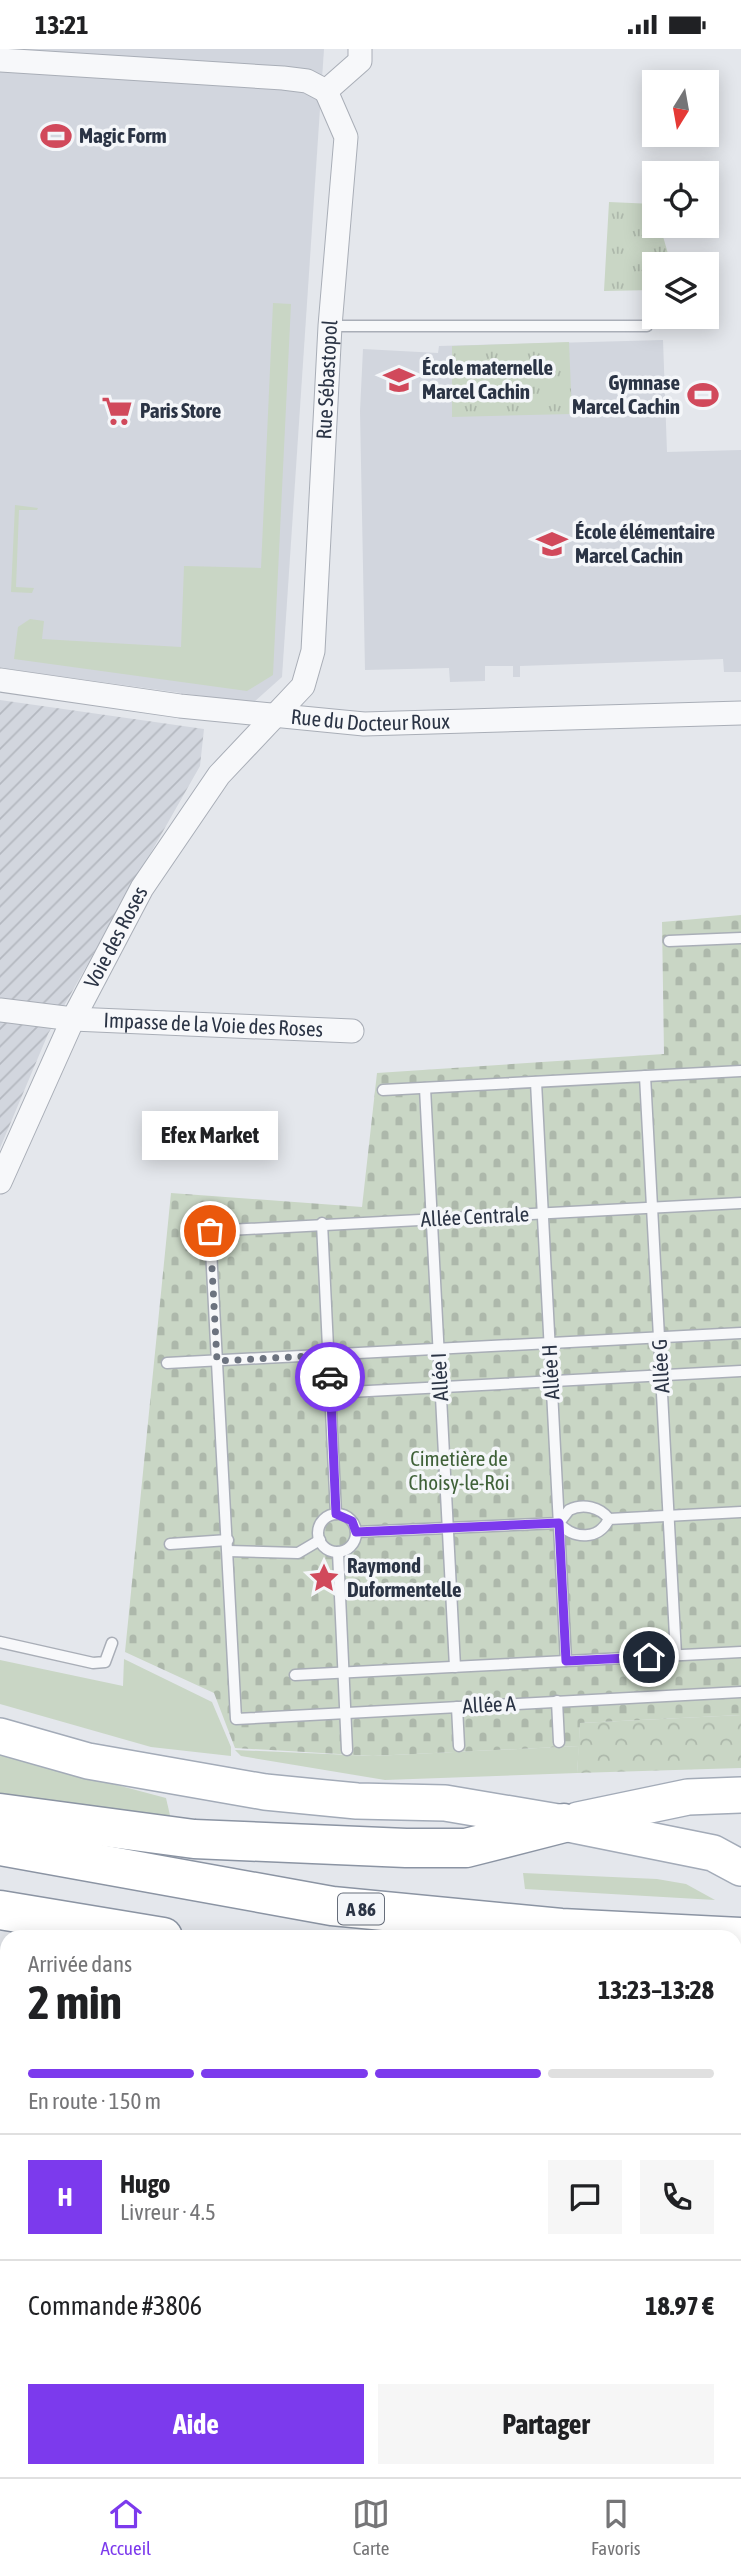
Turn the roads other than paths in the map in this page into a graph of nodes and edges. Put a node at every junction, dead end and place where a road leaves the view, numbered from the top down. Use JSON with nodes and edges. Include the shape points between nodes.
{"nodes":[{"id":1,"x":360,"y":49,"type":"edge"},
{"id":2,"x":0,"y":60,"type":"edge"},
{"id":3,"x":326,"y":92,"type":"junction"},
{"id":4,"x":330,"y":326,"type":"junction"},
{"id":5,"x":642,"y":326,"type":"edge"},
{"id":6,"x":0,"y":680,"type":"edge"},
{"id":7,"x":741,"y":713,"type":"edge"},
{"id":8,"x":274,"y":716,"type":"junction"},
{"id":9,"x":741,"y":938,"type":"edge"},
{"id":10,"x":669,"y":941,"type":"dead end"},
{"id":11,"x":0,"y":1010,"type":"edge"},
{"id":12,"x":73,"y":1019,"type":"junction"},
{"id":13,"x":352,"y":1031,"type":"dead end"},
{"id":14,"x":741,"y":1071,"type":"edge"},
{"id":15,"x":645,"y":1076,"type":"junction"},
{"id":16,"x":536,"y":1082,"type":"junction"},
{"id":17,"x":425,"y":1088,"type":"junction"},
{"id":18,"x":383,"y":1090,"type":"dead end"},
{"id":19,"x":0,"y":1182,"type":"edge"},
{"id":20,"x":741,"y":1203,"type":"edge"},
{"id":21,"x":654,"y":1208,"type":"junction"},
{"id":22,"x":543,"y":1214,"type":"junction"},
{"id":23,"x":431,"y":1219,"type":"junction"},
{"id":24,"x":321,"y":1223,"type":"junction"},
{"id":25,"x":741,"y":1333,"type":"edge"},
{"id":26,"x":660,"y":1338,"type":"junction"},
{"id":27,"x":550,"y":1343,"type":"junction"},
{"id":28,"x":439,"y":1349,"type":"junction"},
{"id":29,"x":329,"y":1355,"type":"junction"},
{"id":30,"x":217,"y":1361,"type":"junction"},
{"id":31,"x":167,"y":1363,"type":"dead end"},
{"id":32,"x":741,"y":1371,"type":"edge"},
{"id":33,"x":662,"y":1375,"type":"junction"},
{"id":34,"x":552,"y":1381,"type":"junction"},
{"id":35,"x":440,"y":1388,"type":"junction"},
{"id":36,"x":331,"y":1393,"type":"junction"},
{"id":37,"x":741,"y":1512,"type":"edge"},
{"id":38,"x":336,"y":1514,"type":"junction"},
{"id":39,"x":669,"y":1515,"type":"junction"},
{"id":40,"x":609,"y":1519,"type":"junction"},
{"id":41,"x":559,"y":1523,"type":"junction"},
{"id":42,"x":447,"y":1527,"type":"junction"},
{"id":43,"x":356,"y":1532,"type":"junction"},
{"id":44,"x":320,"y":1540,"type":"junction"},
{"id":45,"x":170,"y":1544,"type":"dead end"},
{"id":46,"x":228,"y":1546,"type":"junction"},
{"id":47,"x":338,"y":1552,"type":"junction"},
{"id":48,"x":0,"y":1642,"type":"edge"},
{"id":49,"x":113,"y":1643,"type":"dead end"},
{"id":50,"x":741,"y":1652,"type":"edge"},
{"id":51,"x":676,"y":1655,"type":"junction"},
{"id":52,"x":566,"y":1661,"type":"junction"},
{"id":53,"x":455,"y":1667,"type":"junction"},
{"id":54,"x":344,"y":1673,"type":"junction"},
{"id":55,"x":295,"y":1675,"type":"dead end"},
{"id":56,"x":741,"y":1692,"type":"edge"},
{"id":57,"x":558,"y":1701,"type":"junction"},
{"id":58,"x":457,"y":1707,"type":"junction"},
{"id":59,"x":345,"y":1713,"type":"junction"},
{"id":60,"x":0,"y":1736,"type":"edge"},
{"id":61,"x":559,"y":1742,"type":"dead end"},
{"id":62,"x":459,"y":1746,"type":"dead end"},
{"id":63,"x":347,"y":1750,"type":"dead end"},
{"id":64,"x":741,"y":1795,"type":"edge"},
{"id":65,"x":0,"y":1813,"type":"edge"},
{"id":66,"x":564,"y":1823,"type":"junction"},
{"id":67,"x":0,"y":1846,"type":"edge"},
{"id":68,"x":741,"y":1868,"type":"edge"},
{"id":69,"x":0,"y":1910,"type":"edge"},
{"id":70,"x":121,"y":1930,"type":"edge"},
{"id":71,"x":602,"y":1930,"type":"edge"}],
"edges":[{"from":1,"to":3,"type":"street","via":[[360,61]]},
{"from":2,"to":3,"type":"street","via":[[283,78],[307,81]]},
{"from":3,"to":4,"type":"street","name":"Rue Sébastopol","via":[[345,137]]},
{"from":4,"to":5,"type":"lane"},
{"from":4,"to":8,"type":"street","name":"Rue Sébastopol","via":[[313,651],[303,685]]},
{"from":6,"to":8,"type":"street","name":"Rue du Docteur Roux"},
{"from":7,"to":8,"type":"street","name":"Rue du Docteur Roux","via":[[364,724]]},
{"from":8,"to":12,"type":"street","name":"Voie des Roses","via":[[219,775],[142,888]]},
{"from":9,"to":10,"type":"lane"},
{"from":11,"to":12,"type":"street","name":"Impasse de la Voie des Roses"},
{"from":12,"to":13,"type":"street","name":"Impasse de la Voie des Roses"},
{"from":12,"to":19,"type":"street","name":"Voie des Roses"},
{"from":14,"to":15,"type":"lane"},
{"from":15,"to":16,"type":"lane"},
{"from":15,"to":21,"type":"lane","name":"Allée G"},
{"from":16,"to":17,"type":"lane"},
{"from":16,"to":22,"type":"lane","name":"Allée H"},
{"from":17,"to":18,"type":"lane"},
{"from":17,"to":23,"type":"lane","name":"Allée I"},
{"from":20,"to":21,"type":"lane","name":"Allée Centrale"},
{"from":21,"to":22,"type":"lane","name":"Allée Centrale"},
{"from":21,"to":26,"type":"lane","name":"Allée G"},
{"from":22,"to":23,"type":"lane","name":"Allée Centrale"},
{"from":22,"to":27,"type":"lane","name":"Allée H"},
{"from":23,"to":24,"type":"lane","name":"Allée Centrale"},
{"from":23,"to":28,"type":"lane","name":"Allée I"},
{"from":24,"to":29,"type":"lane"},
{"from":24,"to":30,"type":"lane","name":"Allée Centrale","via":[[210,1231]]},
{"from":25,"to":26,"type":"lane"},
{"from":26,"to":27,"type":"lane"},
{"from":26,"to":33,"type":"lane","name":"Allée G"},
{"from":27,"to":28,"type":"lane"},
{"from":27,"to":34,"type":"lane","name":"Allée H"},
{"from":28,"to":29,"type":"lane"},
{"from":28,"to":35,"type":"lane","name":"Allée I"},
{"from":29,"to":30,"type":"lane"},
{"from":29,"to":36,"type":"lane"},
{"from":30,"to":31,"type":"lane"},
{"from":30,"to":46,"type":"lane"},
{"from":32,"to":33,"type":"lane"},
{"from":33,"to":34,"type":"lane"},
{"from":33,"to":39,"type":"lane","name":"Allée G"},
{"from":34,"to":35,"type":"lane"},
{"from":34,"to":41,"type":"lane","name":"Allée H"},
{"from":35,"to":36,"type":"lane"},
{"from":35,"to":42,"type":"lane","name":"Allée I"},
{"from":36,"to":38,"type":"lane"},
{"from":37,"to":39,"type":"lane"},
{"from":38,"to":43,"type":"lane","via":[[352,1521]]},
{"from":38,"to":44,"type":"lane","via":[[321,1523]]},
{"from":39,"to":40,"type":"lane"},
{"from":39,"to":51,"type":"lane","name":"Allée G"},
{"from":40,"to":41,"type":"lane","via":[[594,1508],[575,1507]]},
{"from":40,"to":41,"type":"lane","via":[[597,1534],[586,1536],[570,1533]]},
{"from":41,"to":42,"type":"lane"},
{"from":41,"to":52,"type":"lane","name":"Allée H"},
{"from":42,"to":43,"type":"lane"},
{"from":42,"to":53,"type":"lane","name":"Allée I"},
{"from":43,"to":47,"type":"lane","via":[[354,1544]]},
{"from":44,"to":46,"type":"lane","via":[[298,1553]]},
{"from":44,"to":47,"type":"lane","via":[[327,1549]]},
{"from":45,"to":46,"type":"lane"},
{"from":46,"to":59,"type":"lane","name":"Allée A","via":[[236,1719]]},
{"from":47,"to":54,"type":"lane"},
{"from":48,"to":49,"type":"lane","via":[[93,1663],[105,1662]]},
{"from":50,"to":51,"type":"lane"},
{"from":51,"to":52,"type":"lane"},
{"from":52,"to":53,"type":"lane"},
{"from":53,"to":54,"type":"lane"},
{"from":54,"to":55,"type":"lane"},
{"from":54,"to":59,"type":"lane"},
{"from":56,"to":57,"type":"lane","name":"Allée A"},
{"from":57,"to":58,"type":"lane","name":"Allée A"},
{"from":57,"to":61,"type":"lane"},
{"from":58,"to":59,"type":"lane","name":"Allée A"},
{"from":58,"to":62,"type":"lane"},
{"from":59,"to":63,"type":"lane"},
{"from":60,"to":66,"type":"main road","via":[[88,1761],[253,1790],[357,1801],[445,1803]]},
{"from":64,"to":66,"type":"main road","via":[[688,1797]]},
{"from":65,"to":66,"type":"highway","via":[[194,1839],[406,1848],[466,1848]]},
{"from":66,"to":68,"type":"main road","via":[[713,1853]]},
{"from":67,"to":71,"type":"highway","number":"A 86","via":[[332,1906]]},
{"from":69,"to":70,"type":"highway"}]}
